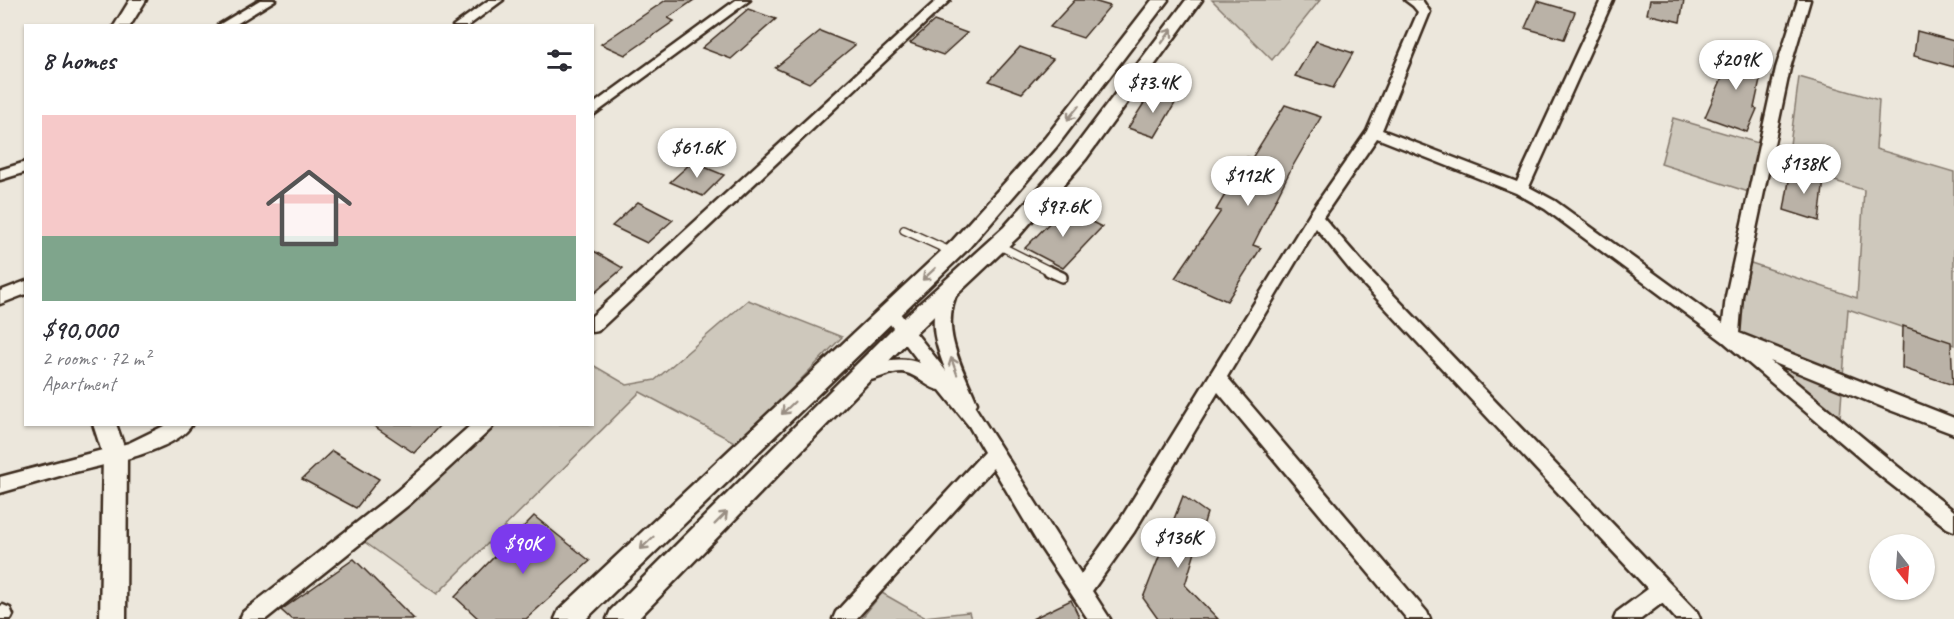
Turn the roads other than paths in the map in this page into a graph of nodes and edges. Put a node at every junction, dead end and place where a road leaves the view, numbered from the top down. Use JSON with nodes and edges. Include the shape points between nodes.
{"nodes":[{"id":1,"x":138,"y":0,"type":"edge"},
{"id":2,"x":269,"y":0,"type":"edge"},
{"id":3,"x":497,"y":0,"type":"edge"},
{"id":4,"x":744,"y":0,"type":"edge"},
{"id":5,"x":944,"y":0,"type":"edge"},
{"id":6,"x":1158,"y":0,"type":"edge"},
{"id":7,"x":1194,"y":0,"type":"edge"},
{"id":8,"x":1411,"y":0,"type":"edge"},
{"id":9,"x":1607,"y":0,"type":"edge"},
{"id":10,"x":1804,"y":0,"type":"edge"},
{"id":11,"x":123,"y":24,"type":"edge"},
{"id":12,"x":227,"y":24,"type":"edge"},
{"id":13,"x":462,"y":24,"type":"edge"},
{"id":14,"x":594,"y":111,"type":"edge"},
{"id":15,"x":1374,"y":132,"type":"junction"},
{"id":16,"x":24,"y":168,"type":"edge"},
{"id":17,"x":0,"y":175,"type":"edge"},
{"id":18,"x":1521,"y":189,"type":"junction"},
{"id":19,"x":1315,"y":217,"type":"junction"},
{"id":20,"x":904,"y":230,"type":"dead end"},
{"id":21,"x":997,"y":244,"type":"junction"},
{"id":22,"x":952,"y":252,"type":"junction"},
{"id":23,"x":1062,"y":277,"type":"dead end"},
{"id":24,"x":953,"y":286,"type":"junction"},
{"id":25,"x":24,"y":288,"type":"edge"},
{"id":26,"x":0,"y":298,"type":"edge"},
{"id":27,"x":889,"y":311,"type":"junction"},
{"id":28,"x":594,"y":324,"type":"edge"},
{"id":29,"x":905,"y":330,"type":"junction"},
{"id":30,"x":1730,"y":337,"type":"junction"},
{"id":31,"x":864,"y":375,"type":"junction"},
{"id":32,"x":1217,"y":378,"type":"junction"},
{"id":33,"x":975,"y":421,"type":"junction"},
{"id":34,"x":105,"y":426,"type":"edge"},
{"id":35,"x":180,"y":426,"type":"edge"},
{"id":36,"x":483,"y":426,"type":"edge"},
{"id":37,"x":1954,"y":426,"type":"edge"},
{"id":38,"x":994,"y":454,"type":"junction"},
{"id":39,"x":115,"y":455,"type":"junction"},
{"id":40,"x":0,"y":485,"type":"edge"},
{"id":41,"x":1954,"y":522,"type":"edge"},
{"id":42,"x":1082,"y":590,"type":"junction"},
{"id":43,"x":1662,"y":591,"type":"junction"},
{"id":44,"x":113,"y":619,"type":"edge"},
{"id":45,"x":250,"y":619,"type":"edge"},
{"id":46,"x":568,"y":619,"type":"edge"},
{"id":47,"x":621,"y":619,"type":"edge"},
{"id":48,"x":843,"y":619,"type":"edge"},
{"id":49,"x":1100,"y":619,"type":"edge"},
{"id":50,"x":1420,"y":619,"type":"edge"},
{"id":51,"x":1624,"y":619,"type":"edge"},
{"id":52,"x":1690,"y":619,"type":"edge"}],
"edges":[{"from":1,"to":11,"type":"street"},
{"from":2,"to":12,"type":"street"},
{"from":3,"to":13,"type":"street"},
{"from":4,"to":14,"type":"street"},
{"from":5,"to":28,"type":"street"},
{"from":6,"to":22,"type":"street","one_way":true,"via":[[1051,142]]},
{"from":21,"to":7,"type":"street","one_way":true,"via":[[1079,155]]},
{"from":8,"to":15,"type":"street","via":[[1424,12]]},
{"from":9,"to":18,"type":"street"},
{"from":10,"to":30,"type":"street","via":[[1783,68],[1734,296]]},
{"from":15,"to":18,"type":"street"},
{"from":15,"to":19,"type":"street"},
{"from":16,"to":17,"type":"street"},
{"from":18,"to":30,"type":"street","via":[[1550,205]]},
{"from":19,"to":32,"type":"street"},
{"from":19,"to":43,"type":"street","via":[[1356,266]]},
{"from":20,"to":22,"type":"lane"},
{"from":21,"to":23,"type":"lane"},
{"from":21,"to":24,"type":"street"},
{"from":22,"to":27,"type":"street","one_way":true},
{"from":24,"to":29,"type":"street"},
{"from":33,"to":24,"type":"street","one_way":true,"via":[[943,332],[942,308]]},
{"from":25,"to":26,"type":"street"},
{"from":27,"to":29,"type":"street"},
{"from":27,"to":46,"type":"street","one_way":true},
{"from":29,"to":31,"type":"street"},
{"from":29,"to":33,"type":"street"},
{"from":30,"to":37,"type":"street"},
{"from":30,"to":41,"type":"street"},
{"from":31,"to":33,"type":"street","via":[[881,368],[911,365],[947,390]]},
{"from":47,"to":31,"type":"street","one_way":true},
{"from":32,"to":42,"type":"street","via":[[1127,526]]},
{"from":32,"to":50,"type":"street"},
{"from":33,"to":38,"type":"street"},
{"from":34,"to":39,"type":"street"},
{"from":35,"to":39,"type":"street","via":[[158,441]]},
{"from":36,"to":45,"type":"street","via":[[404,497]]},
{"from":38,"to":42,"type":"street"},
{"from":38,"to":48,"type":"street"},
{"from":39,"to":40,"type":"street"},
{"from":39,"to":44,"type":"street"},
{"from":42,"to":49,"type":"street"},
{"from":43,"to":51,"type":"street"},
{"from":43,"to":52,"type":"street"}]}
